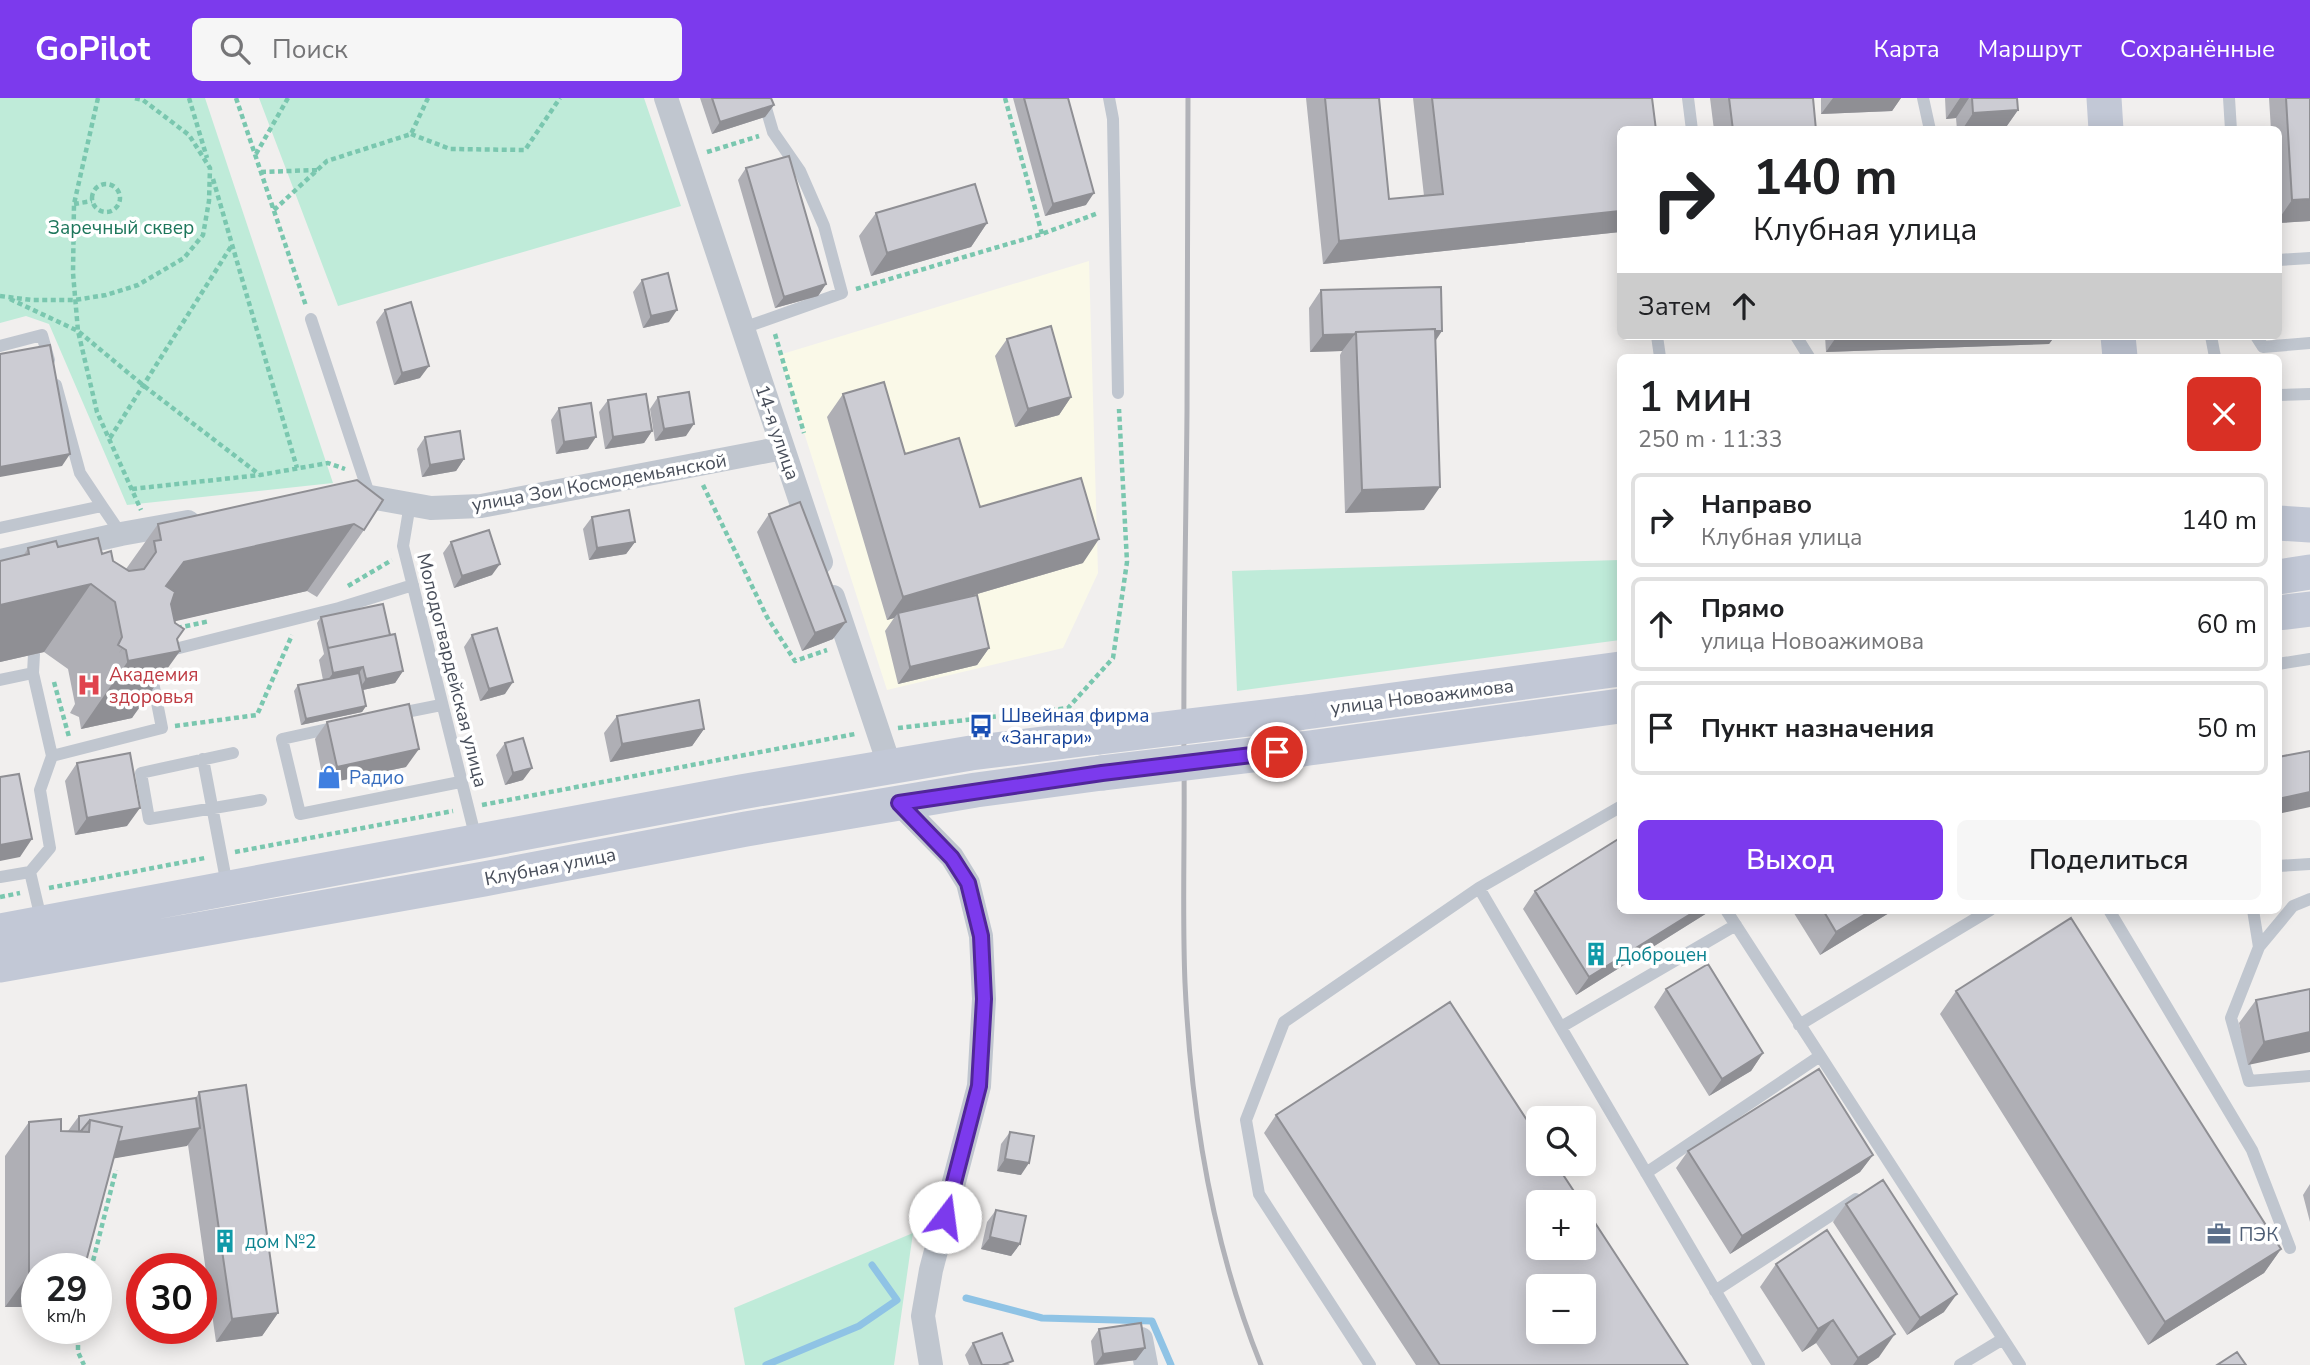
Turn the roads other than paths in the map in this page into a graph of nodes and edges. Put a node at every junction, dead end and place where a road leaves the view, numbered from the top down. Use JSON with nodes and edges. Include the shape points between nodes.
{"nodes":[{"id":1,"x":666,"y":98,"type":"edge"},
{"id":2,"x":763,"y":98,"type":"edge"},
{"id":3,"x":1110,"y":98,"type":"edge"},
{"id":4,"x":1688,"y":98,"type":"edge"},
{"id":5,"x":1923,"y":98,"type":"edge"},
{"id":6,"x":2104,"y":98,"type":"edge"},
{"id":7,"x":2229,"y":98,"type":"edge"},
{"id":8,"x":1692,"y":126,"type":"edge"},
{"id":9,"x":1929,"y":126,"type":"edge"},
{"id":10,"x":2106,"y":126,"type":"edge"},
{"id":11,"x":2231,"y":126,"type":"edge"},
{"id":12,"x":2310,"y":258,"type":"edge"},
{"id":13,"x":2282,"y":260,"type":"edge"},
{"id":14,"x":311,"y":319,"type":"road end"},
{"id":15,"x":743,"y":328,"type":"junction"},
{"id":16,"x":2259,"y":340,"type":"edge"},
{"id":17,"x":2310,"y":343,"type":"edge"},
{"id":18,"x":0,"y":346,"type":"edge"},
{"id":19,"x":1118,"y":393,"type":"road end"},
{"id":20,"x":2310,"y":394,"type":"edge"},
{"id":21,"x":2282,"y":395,"type":"edge"},
{"id":22,"x":783,"y":448,"type":"junction"},
{"id":23,"x":370,"y":497,"type":"junction"},
{"id":24,"x":331,"y":502,"type":"edge"},
{"id":25,"x":410,"y":504,"type":"junction"},
{"id":26,"x":102,"y":506,"type":"junction"},
{"id":27,"x":214,"y":518,"type":"edge"},
{"id":28,"x":2282,"y":523,"type":"edge"},
{"id":29,"x":2310,"y":525,"type":"edge"},
{"id":30,"x":0,"y":528,"type":"edge"},
{"id":31,"x":121,"y":534,"type":"junction"},
{"id":32,"x":7,"y":563,"type":"edge"},
{"id":33,"x":2310,"y":572,"type":"edge"},
{"id":34,"x":2282,"y":576,"type":"edge"},
{"id":35,"x":413,"y":585,"type":"junction"},
{"id":36,"x":2310,"y":609,"type":"edge"},
{"id":37,"x":2282,"y":612,"type":"edge"},
{"id":38,"x":34,"y":654,"type":"edge"},
{"id":39,"x":2310,"y":659,"type":"edge"},
{"id":40,"x":2282,"y":663,"type":"edge"},
{"id":41,"x":1617,"y":669,"type":"edge"},
{"id":42,"x":33,"y":673,"type":"junction"},
{"id":43,"x":0,"y":680,"type":"edge"},
{"id":44,"x":442,"y":705,"type":"junction"},
{"id":45,"x":1617,"y":706,"type":"edge"},
{"id":46,"x":388,"y":716,"type":"edge"},
{"id":47,"x":349,"y":724,"type":"edge"},
{"id":48,"x":1098,"y":737,"type":"joint"},
{"id":49,"x":233,"y":753,"type":"dead end"},
{"id":50,"x":51,"y":756,"type":"junction"},
{"id":51,"x":204,"y":759,"type":"junction"},
{"id":52,"x":890,"y":767,"type":"junction"},
{"id":53,"x":1102,"y":773,"type":"joint"},
{"id":54,"x":460,"y":782,"type":"junction"},
{"id":55,"x":261,"y":800,"type":"dead end"},
{"id":56,"x":899,"y":803,"type":"junction"},
{"id":57,"x":212,"y":808,"type":"junction"},
{"id":58,"x":1617,"y":809,"type":"edge"},
{"id":59,"x":477,"y":843,"type":"junction"},
{"id":60,"x":2310,"y":864,"type":"edge"},
{"id":61,"x":2282,"y":866,"type":"edge"},
{"id":62,"x":30,"y":872,"type":"junction"},
{"id":63,"x":0,"y":877,"type":"edge"},
{"id":64,"x":1479,"y":888,"type":"junction"},
{"id":65,"x":228,"y":889,"type":"junction"},
{"id":66,"x":2310,"y":899,"type":"edge"},
{"id":67,"x":38,"y":907,"type":"junction"},
{"id":68,"x":1729,"y":914,"type":"edge"},
{"id":69,"x":1983,"y":914,"type":"edge"},
{"id":70,"x":2111,"y":914,"type":"edge"},
{"id":71,"x":2254,"y":914,"type":"edge"},
{"id":72,"x":1736,"y":925,"type":"junction"},
{"id":73,"x":0,"y":931,"type":"edge"},
{"id":74,"x":2259,"y":947,"type":"junction"},
{"id":75,"x":0,"y":965,"type":"edge"},
{"id":76,"x":1799,"y":1025,"type":"junction"},
{"id":77,"x":1561,"y":1027,"type":"junction"},
{"id":78,"x":1820,"y":1056,"type":"junction"},
{"id":79,"x":2310,"y":1076,"type":"edge"},
{"id":80,"x":1646,"y":1173,"type":"junction"},
{"id":81,"x":1862,"y":1195,"type":"edge"},
{"id":82,"x":2290,"y":1248,"type":"dead end"},
{"id":83,"x":1715,"y":1291,"type":"junction"},
{"id":84,"x":1141,"y":1339,"type":"edge"},
{"id":85,"x":2003,"y":1339,"type":"junction"},
{"id":86,"x":931,"y":1365,"type":"edge"},
{"id":87,"x":1146,"y":1365,"type":"edge"},
{"id":88,"x":1370,"y":1365,"type":"edge"},
{"id":89,"x":1759,"y":1365,"type":"edge"},
{"id":90,"x":1960,"y":1365,"type":"edge"},
{"id":91,"x":2020,"y":1365,"type":"edge"}],
"edges":[{"from":1,"to":15,"type":"street","name":"14-я улица"},
{"from":2,"to":15,"type":"lane","via":[[774,132],[800,171],[824,226],[842,293]]},
{"from":3,"to":19,"type":"lane"},
{"from":4,"to":8,"type":"lane"},
{"from":5,"to":9,"type":"lane"},
{"from":6,"to":10,"type":"main road"},
{"from":7,"to":11,"type":"lane"},
{"from":12,"to":13,"type":"lane"},
{"from":14,"to":23,"type":"lane"},
{"from":15,"to":22,"type":"street","name":"14-я улица"},
{"from":16,"to":17,"type":"lane","via":[[2263,347]]},
{"from":18,"to":26,"type":"lane","via":[[42,335],[80,473]]},
{"from":20,"to":21,"type":"lane"},
{"from":22,"to":25,"type":"street","name":"улица Зои Космодемьянской","via":[[481,506]]},
{"from":22,"to":52,"type":"street","name":"14-я улица"},
{"from":23,"to":24,"type":"street","name":"улица Зои Космодемьянской"},
{"from":23,"to":25,"type":"street","name":"улица Зои Космодемьянской"},
{"from":25,"to":35,"type":"lane","name":"Молодогвардейская улица","via":[[403,546]]},
{"from":26,"to":30,"type":"lane"},
{"from":26,"to":31,"type":"lane"},
{"from":27,"to":31,"type":"street"},
{"from":28,"to":29,"type":"main road"},
{"from":31,"to":32,"type":"street"},
{"from":33,"to":34,"type":"main road"},
{"from":35,"to":44,"type":"lane","name":"Молодогвардейская улица"},
{"from":35,"to":50,"type":"lane","via":[[148,655],[162,728]]},
{"from":36,"to":37,"type":"main road"},
{"from":38,"to":42,"type":"lane"},
{"from":39,"to":40,"type":"lane"},
{"from":41,"to":48,"type":"main road","name":"улица Новоажимова","bridge":true},
{"from":42,"to":43,"type":"lane"},
{"from":42,"to":50,"type":"lane"},
{"from":44,"to":46,"type":"lane"},
{"from":44,"to":54,"type":"lane","name":"Молодогвардейская улица"},
{"from":45,"to":53,"type":"main road","name":"улица Новоажимова","bridge":true},
{"from":47,"to":54,"type":"lane","via":[[282,738],[300,814]]},
{"from":48,"to":52,"type":"main road","name":"Клубная улица"},
{"from":49,"to":51,"type":"lane"},
{"from":50,"to":62,"type":"lane","via":[[40,790],[50,848]]},
{"from":51,"to":57,"type":"lane"},
{"from":51,"to":57,"type":"lane","via":[[141,773],[149,819]]},
{"from":52,"to":56,"type":"main road"},
{"from":52,"to":59,"type":"main road","name":"Клубная улица"},
{"from":53,"to":56,"type":"main road","name":"Клубная улица"},
{"from":54,"to":59,"type":"lane","name":"Молодогвардейская улица"},
{"from":55,"to":57,"type":"lane"},
{"from":56,"to":75,"type":"main road","name":"Клубная улица"},
{"from":56,"to":86,"type":"street","via":[[952,858],[968,883],[981,936],[984,999],[979,1086],[925,1304]]},
{"from":57,"to":65,"type":"lane"},
{"from":58,"to":64,"type":"lane"},
{"from":59,"to":65,"type":"main road","name":"Клубная улица"},
{"from":60,"to":61,"type":"lane"},
{"from":62,"to":63,"type":"lane"},
{"from":62,"to":67,"type":"lane"},
{"from":64,"to":77,"type":"lane"},
{"from":64,"to":88,"type":"lane","via":[[1284,1022],[1246,1120],[1259,1194]]},
{"from":65,"to":67,"type":"main road","name":"Клубная улица"},
{"from":66,"to":74,"type":"lane","via":[[2293,906]]},
{"from":67,"to":73,"type":"main road","name":"Клубная улица"},
{"from":68,"to":72,"type":"lane"},
{"from":69,"to":76,"type":"lane"},
{"from":70,"to":82,"type":"lane","via":[[2252,1150]]},
{"from":71,"to":74,"type":"lane"},
{"from":72,"to":76,"type":"lane"},
{"from":72,"to":77,"type":"lane"},
{"from":74,"to":79,"type":"lane","via":[[2231,1018],[2249,1080]]},
{"from":76,"to":78,"type":"lane"},
{"from":77,"to":80,"type":"lane"},
{"from":78,"to":80,"type":"lane"},
{"from":78,"to":85,"type":"lane","via":[[1890,1177]]},
{"from":80,"to":83,"type":"lane"},
{"from":81,"to":83,"type":"lane"},
{"from":83,"to":89,"type":"lane"},
{"from":84,"to":87,"type":"street"},
{"from":85,"to":90,"type":"lane"},
{"from":85,"to":91,"type":"lane"}]}
